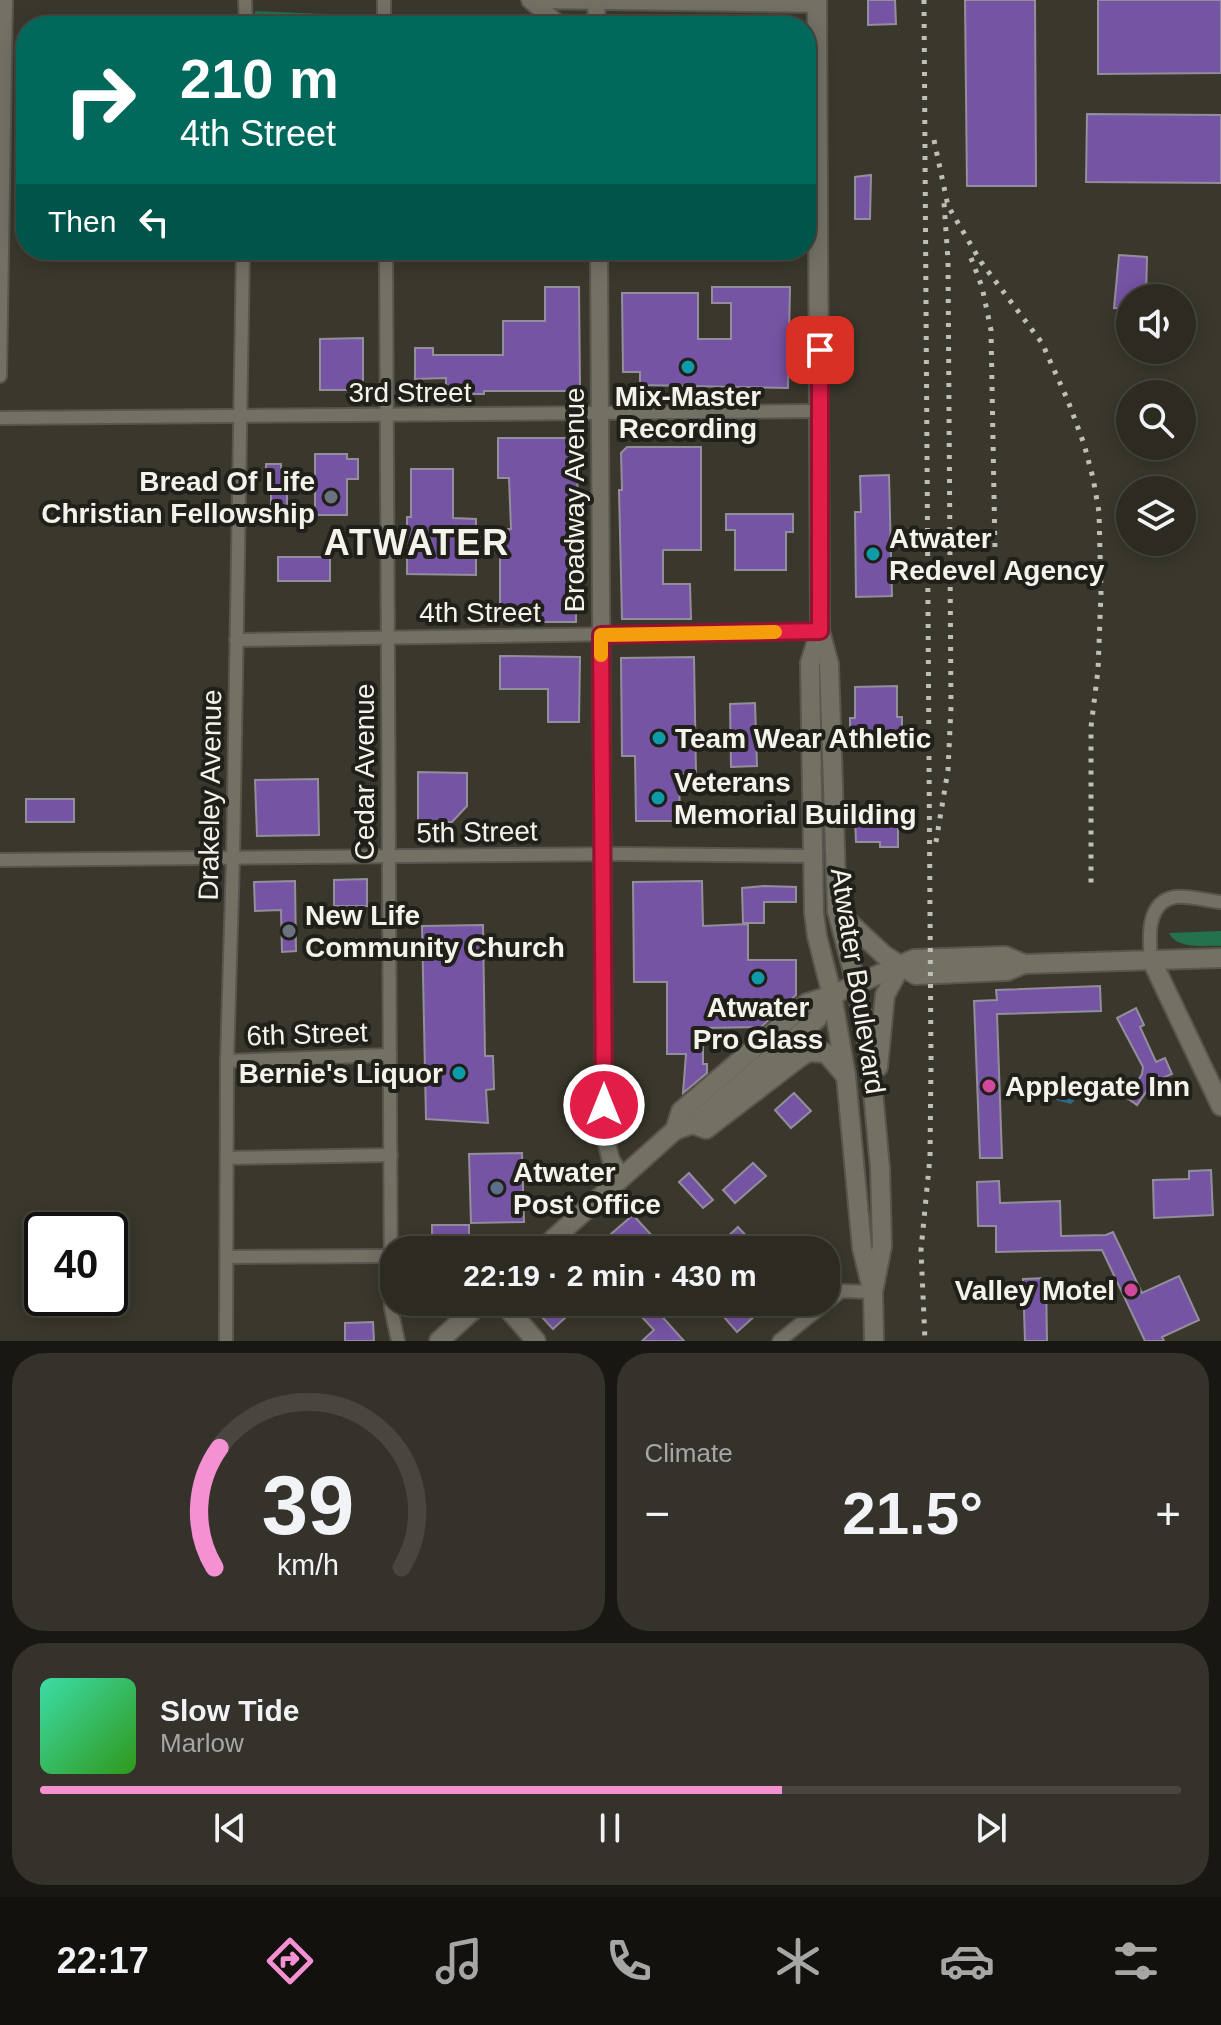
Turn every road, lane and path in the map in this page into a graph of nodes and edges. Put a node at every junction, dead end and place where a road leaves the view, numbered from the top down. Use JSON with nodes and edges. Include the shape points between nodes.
{"nodes":[{"id":1,"x":6,"y":0,"type":"edge"},
{"id":2,"x":533,"y":0,"type":"edge"},
{"id":3,"x":596,"y":0,"type":"edge"},
{"id":4,"x":817,"y":2,"type":"edge"},
{"id":5,"x":550,"y":16,"type":"edge"},
{"id":6,"x":816,"y":39,"type":"edge"},
{"id":7,"x":243,"y":260,"type":"edge"},
{"id":8,"x":386,"y":260,"type":"edge"},
{"id":9,"x":599,"y":260,"type":"edge"},
{"id":10,"x":815,"y":260,"type":"edge"},
{"id":11,"x":0,"y":376,"type":"edge"},
{"id":12,"x":820,"y":411,"type":"junction"},
{"id":13,"x":600,"y":414,"type":"junction"},
{"id":14,"x":240,"y":416,"type":"junction"},
{"id":15,"x":386,"y":416,"type":"junction"},
{"id":16,"x":0,"y":418,"type":"edge"},
{"id":17,"x":820,"y":631,"type":"junction"},
{"id":18,"x":601,"y":635,"type":"junction"},
{"id":19,"x":387,"y":637,"type":"junction"},
{"id":20,"x":236,"y":640,"type":"junction"},
{"id":21,"x":603,"y":855,"type":"junction"},
{"id":22,"x":811,"y":856,"type":"junction"},
{"id":23,"x":388,"y":857,"type":"junction"},
{"id":24,"x":233,"y":858,"type":"junction"},
{"id":25,"x":0,"y":860,"type":"edge"},
{"id":26,"x":1221,"y":902,"type":"edge"},
{"id":27,"x":837,"y":911,"type":"junction"},
{"id":28,"x":1221,"y":958,"type":"edge"},
{"id":29,"x":1151,"y":959,"type":"junction"},
{"id":30,"x":901,"y":966,"type":"junction"},
{"id":31,"x":856,"y":983,"type":"junction"},
{"id":32,"x":832,"y":995,"type":"junction"},
{"id":33,"x":390,"y":1055,"type":"junction"},
{"id":34,"x":227,"y":1061,"type":"junction"},
{"id":35,"x":846,"y":1076,"type":"junction"},
{"id":36,"x":875,"y":1098,"type":"junction"},
{"id":37,"x":1221,"y":1106,"type":"edge"},
{"id":38,"x":684,"y":1127,"type":"junction"},
{"id":39,"x":391,"y":1155,"type":"junction"},
{"id":40,"x":227,"y":1158,"type":"junction"},
{"id":41,"x":622,"y":1178,"type":"junction"},
{"id":42,"x":391,"y":1236,"type":"edge"},
{"id":43,"x":557,"y":1236,"type":"edge"},
{"id":44,"x":380,"y":1256,"type":"edge"},
{"id":45,"x":227,"y":1257,"type":"junction"},
{"id":46,"x":873,"y":1292,"type":"junction"},
{"id":47,"x":393,"y":1316,"type":"edge"},
{"id":48,"x":467,"y":1316,"type":"edge"},
{"id":49,"x":514,"y":1316,"type":"edge"},
{"id":50,"x":226,"y":1341,"type":"edge"},
{"id":51,"x":398,"y":1341,"type":"edge"},
{"id":52,"x":439,"y":1341,"type":"edge"},
{"id":53,"x":536,"y":1341,"type":"edge"},
{"id":54,"x":779,"y":1341,"type":"edge"},
{"id":55,"x":874,"y":1341,"type":"edge"}],
"edges":[{"from":1,"to":11,"type":"street"},
{"from":2,"to":3,"type":"street"},
{"from":2,"to":5,"type":"street"},
{"from":3,"to":4,"type":"street"},
{"from":4,"to":6,"type":"main road","name":"Atwater Boulevard"},
{"from":7,"to":14,"type":"street","name":"Drakeley Avenue"},
{"from":8,"to":15,"type":"street","name":"Cedar Avenue"},
{"from":9,"to":13,"type":"street","name":"Broadway Avenue"},
{"from":10,"to":12,"type":"main road","name":"Atwater Boulevard"},
{"from":12,"to":13,"type":"street","name":"3rd Street"},
{"from":12,"to":17,"type":"main road","name":"Atwater Boulevard"},
{"from":13,"to":15,"type":"street","name":"3rd Street"},
{"from":13,"to":18,"type":"street","name":"Broadway Avenue"},
{"from":14,"to":15,"type":"street","name":"3rd Street"},
{"from":14,"to":16,"type":"street","name":"3rd Street"},
{"from":14,"to":20,"type":"street","name":"Drakeley Avenue"},
{"from":15,"to":19,"type":"street","name":"Cedar Avenue"},
{"from":17,"to":18,"type":"street","name":"4th Street"},
{"from":17,"to":22,"type":"main road","name":"Atwater Boulevard","via":[[810,663]]},
{"from":17,"to":27,"type":"main road","name":"Atwater Boulevard","via":[[829,664]]},
{"from":18,"to":19,"type":"street","name":"4th Street"},
{"from":18,"to":21,"type":"street","name":"Broadway Avenue"},
{"from":19,"to":20,"type":"street","name":"4th Street"},
{"from":19,"to":23,"type":"street","name":"Cedar Avenue"},
{"from":20,"to":24,"type":"street","name":"Drakeley Avenue"},
{"from":21,"to":22,"type":"street","name":"5th Street"},
{"from":21,"to":23,"type":"street","name":"5th Street"},
{"from":21,"to":41,"type":"street","name":"Broadway Avenue","via":[[604,1133]]},
{"from":22,"to":32,"type":"main road","name":"Atwater Boulevard","via":[[817,936]]},
{"from":23,"to":24,"type":"street","name":"5th Street"},
{"from":23,"to":33,"type":"street","name":"Cedar Avenue"},
{"from":24,"to":25,"type":"street","name":"5th Street"},
{"from":24,"to":34,"type":"street","name":"Drakeley Avenue"},
{"from":26,"to":29,"type":"street","via":[[1174,897],[1162,904],[1148,935]]},
{"from":27,"to":30,"type":"main road"},
{"from":27,"to":31,"type":"main road","name":"Atwater Boulevard"},
{"from":28,"to":29,"type":"main road"},
{"from":29,"to":30,"type":"main road","via":[[1024,964],[1005,956],[914,959]]},
{"from":29,"to":37,"type":"main road"},
{"from":30,"to":31,"type":"main road"},
{"from":30,"to":36,"type":"main road","via":[[885,995]]},
{"from":31,"to":32,"type":"main road"},
{"from":31,"to":36,"type":"main road","name":"Atwater Boulevard"},
{"from":32,"to":35,"type":"main road","name":"Atwater Boulevard"},
{"from":32,"to":38,"type":"main road","via":[[807,1003],[681,1111]]},
{"from":33,"to":34,"type":"street","name":"6th Street"},
{"from":33,"to":39,"type":"street","name":"Cedar Avenue"},
{"from":34,"to":40,"type":"street","name":"Drakeley Avenue"},
{"from":35,"to":38,"type":"main road","via":[[826,1053],[809,1052],[706,1129]]},
{"from":35,"to":46,"type":"main road","name":"Atwater Boulevard","via":[[862,1248]]},
{"from":36,"to":46,"type":"main road","name":"Atwater Boulevard","via":[[882,1246]]},
{"from":38,"to":41,"type":"main road"},
{"from":39,"to":40,"type":"street"},
{"from":39,"to":42,"type":"street","name":"Cedar Avenue"},
{"from":40,"to":45,"type":"street","name":"Drakeley Avenue"},
{"from":41,"to":43,"type":"main road"},
{"from":44,"to":45,"type":"street"},
{"from":45,"to":50,"type":"street","name":"Drakeley Avenue"},
{"from":46,"to":54,"type":"street","via":[[841,1291]]},
{"from":46,"to":55,"type":"main road","name":"Atwater Boulevard"},
{"from":47,"to":51,"type":"street","name":"Cedar Avenue"},
{"from":48,"to":52,"type":"main road"},
{"from":49,"to":53,"type":"main road"}]}
